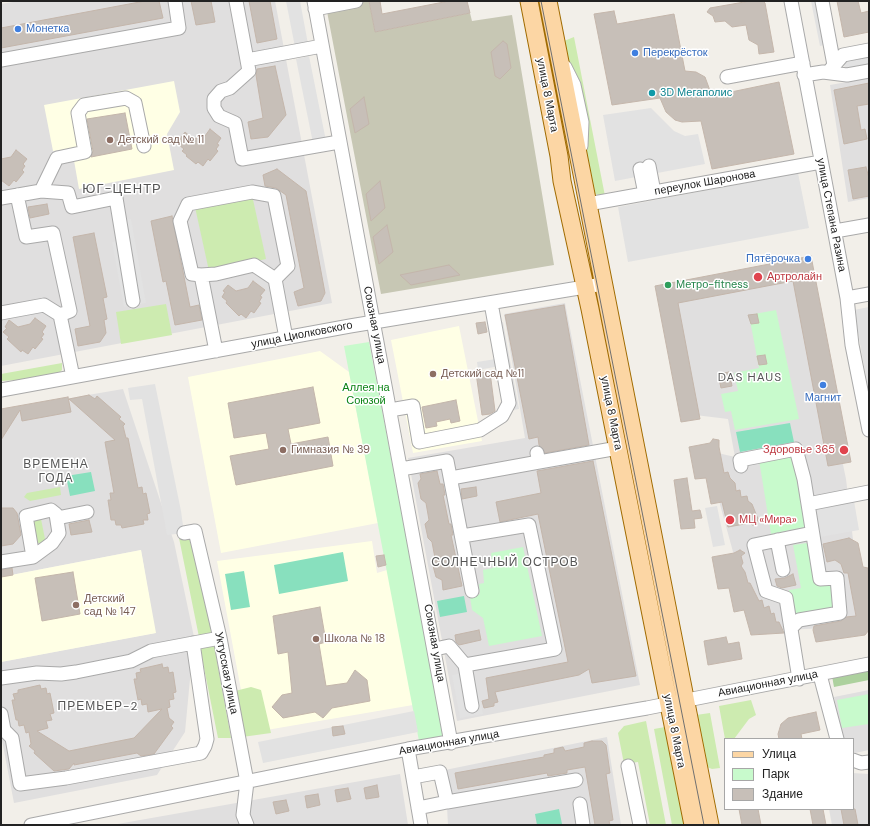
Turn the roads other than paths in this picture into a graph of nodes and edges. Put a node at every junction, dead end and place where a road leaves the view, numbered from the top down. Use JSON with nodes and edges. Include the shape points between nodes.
{"nodes":[{"id":1,"x":175,"y":1,"type":"edge"},
{"id":2,"x":236,"y":1,"type":"edge"},
{"id":3,"x":356,"y":1,"type":"edge"},
{"id":4,"x":529,"y":1,"type":"edge"},
{"id":5,"x":548,"y":1,"type":"edge"},
{"id":6,"x":792,"y":1,"type":"edge"},
{"id":7,"x":822,"y":1,"type":"edge"},
{"id":8,"x":315,"y":5,"type":"edge"},
{"id":9,"x":322,"y":46,"type":"junction"},
{"id":10,"x":869,"y":50,"type":"edge"},
{"id":11,"x":1,"y":60,"type":"edge"},
{"id":12,"x":247,"y":60,"type":"junction"},
{"id":13,"x":803,"y":69,"type":"junction"},
{"id":14,"x":831,"y":69,"type":"junction"},
{"id":15,"x":869,"y":71,"type":"edge"},
{"id":16,"x":727,"y":77,"type":"dead end"},
{"id":17,"x":340,"y":142,"type":"junction"},
{"id":18,"x":144,"y":146,"type":"dead end"},
{"id":19,"x":821,"y":162,"type":"junction"},
{"id":20,"x":645,"y":168,"type":"dead end"},
{"id":21,"x":41,"y":191,"type":"junction"},
{"id":22,"x":650,"y":193,"type":"junction"},
{"id":23,"x":17,"y":195,"type":"junction"},
{"id":24,"x":1,"y":198,"type":"edge"},
{"id":25,"x":588,"y":204,"type":"junction"},
{"id":26,"x":869,"y":225,"type":"edge"},
{"id":27,"x":834,"y":231,"type":"junction"},
{"id":28,"x":201,"y":274,"type":"junction"},
{"id":29,"x":275,"y":279,"type":"junction"},
{"id":30,"x":603,"y":284,"type":"junction"},
{"id":31,"x":585,"y":288,"type":"junction"},
{"id":32,"x":869,"y":294,"type":"edge"},
{"id":33,"x":847,"y":298,"type":"junction"},
{"id":34,"x":133,"y":301,"type":"dead end"},
{"id":35,"x":491,"y":303,"type":"junction"},
{"id":36,"x":1,"y":313,"type":"edge"},
{"id":37,"x":60,"y":315,"type":"junction"},
{"id":38,"x":373,"y":322,"type":"junction"},
{"id":39,"x":286,"y":338,"type":"junction"},
{"id":40,"x":216,"y":351,"type":"junction"},
{"id":41,"x":73,"y":377,"type":"junction"},
{"id":42,"x":1,"y":390,"type":"edge"},
{"id":43,"x":390,"y":410,"type":"junction"},
{"id":44,"x":869,"y":430,"type":"edge"},
{"id":45,"x":618,"y":448,"type":"junction"},
{"id":46,"x":741,"y":466,"type":"dead end"},
{"id":47,"x":401,"y":469,"type":"junction"},
{"id":48,"x":451,"y":478,"type":"junction"},
{"id":49,"x":869,"y":492,"type":"edge"},
{"id":50,"x":808,"y":504,"type":"junction"},
{"id":51,"x":87,"y":512,"type":"dead end"},
{"id":52,"x":56,"y":518,"type":"junction"},
{"id":53,"x":184,"y":533,"type":"dead end"},
{"id":54,"x":815,"y":535,"type":"junction"},
{"id":55,"x":462,"y":536,"type":"junction"},
{"id":56,"x":777,"y":540,"type":"junction"},
{"id":57,"x":33,"y":557,"type":"junction"},
{"id":58,"x":1,"y":562,"type":"edge"},
{"id":59,"x":783,"y":570,"type":"dead end"},
{"id":60,"x":472,"y":591,"type":"dead end"},
{"id":61,"x":791,"y":628,"type":"junction"},
{"id":62,"x":220,"y":638,"type":"junction"},
{"id":63,"x":193,"y":643,"type":"junction"},
{"id":64,"x":435,"y":649,"type":"junction"},
{"id":65,"x":869,"y":664,"type":"edge"},
{"id":66,"x":465,"y":665,"type":"junction"},
{"id":67,"x":820,"y":675,"type":"junction"},
{"id":68,"x":1,"y":678,"type":"edge"},
{"id":69,"x":799,"y":679,"type":"junction"},
{"id":70,"x":677,"y":702,"type":"junction"},
{"id":71,"x":472,"y":706,"type":"dead end"},
{"id":72,"x":1,"y":714,"type":"edge"},
{"id":73,"x":837,"y":738,"type":"edge"},
{"id":74,"x":451,"y":743,"type":"junction"},
{"id":75,"x":408,"y":749,"type":"junction"},
{"id":76,"x":854,"y":760,"type":"edge"},
{"id":77,"x":869,"y":762,"type":"edge"},
{"id":78,"x":628,"y":766,"type":"dead end"},
{"id":79,"x":413,"y":777,"type":"junction"},
{"id":80,"x":576,"y":780,"type":"dead end"},
{"id":81,"x":247,"y":782,"type":"junction"},
{"id":82,"x":447,"y":802,"type":"junction"},
{"id":83,"x":580,"y":804,"type":"dead end"},
{"id":84,"x":418,"y":808,"type":"junction"},
{"id":85,"x":31,"y":825,"type":"edge"},
{"id":86,"x":247,"y":825,"type":"edge"},
{"id":87,"x":421,"y":825,"type":"edge"},
{"id":88,"x":582,"y":825,"type":"edge"},
{"id":89,"x":640,"y":825,"type":"edge"},
{"id":90,"x":693,"y":825,"type":"edge"},
{"id":91,"x":710,"y":825,"type":"edge"}],
"edges":[{"from":1,"to":11,"type":"street","via":[[179,28]]},
{"from":2,"to":12,"type":"street"},
{"from":3,"to":8,"type":"street"},
{"from":4,"to":31,"type":"main road","name":"улица 8 Марта","via":[[530,22]]},
{"from":5,"to":25,"type":"main road","name":"улица 8 Марта"},
{"from":6,"to":13,"type":"street","name":"улица Степана Разина"},
{"from":7,"to":14,"type":"street"},
{"from":8,"to":9,"type":"street","name":"Союзная улица"},
{"from":9,"to":12,"type":"street"},
{"from":9,"to":17,"type":"street","name":"Союзная улица"},
{"from":10,"to":14,"type":"street","via":[[843,55]]},
{"from":12,"to":17,"type":"street","via":[[249,71],[214,99],[214,108],[219,116],[235,123],[242,159]]},
{"from":13,"to":14,"type":"street"},
{"from":13,"to":16,"type":"street"},
{"from":13,"to":19,"type":"street","name":"улица Степана Разина"},
{"from":14,"to":15,"type":"street","via":[[847,75]]},
{"from":17,"to":38,"type":"street","name":"Союзная улица"},
{"from":18,"to":21,"type":"street","via":[[136,103],[126,98],[84,105],[78,113],[85,152],[57,158]]},
{"from":19,"to":22,"type":"street","name":"переулок Шаронова"},
{"from":19,"to":27,"type":"street","name":"улица Степана Разина"},
{"from":20,"to":22,"type":"street"},
{"from":21,"to":23,"type":"street"},
{"from":21,"to":34,"type":"street","via":[[68,193],[72,208],[116,198]]},
{"from":22,"to":25,"type":"street","name":"переулок Шаронова"},
{"from":23,"to":24,"type":"street"},
{"from":23,"to":37,"type":"street","via":[[26,237],[53,233],[70,311]]},
{"from":25,"to":30,"type":"main road","name":"улица 8 Марта"},
{"from":26,"to":27,"type":"street"},
{"from":27,"to":33,"type":"street","name":"улица Степана Разина"},
{"from":28,"to":29,"type":"street","via":[[216,274],[254,266]]},
{"from":28,"to":29,"type":"street","via":[[192,274],[180,221],[188,204],[252,192],[274,196],[288,266]]},
{"from":28,"to":40,"type":"street"},
{"from":29,"to":39,"type":"street"},
{"from":30,"to":31,"type":"street","name":"улица Циолковского"},
{"from":30,"to":70,"type":"main road","name":"улица 8 Марта"},
{"from":31,"to":35,"type":"street","name":"улица Циолковского"},
{"from":31,"to":45,"type":"main road","name":"улица 8 Марта"},
{"from":32,"to":33,"type":"street"},
{"from":33,"to":44,"type":"street","name":"улица Степана Разина","via":[[852,345]]},
{"from":35,"to":38,"type":"street","name":"улица Циолковского"},
{"from":35,"to":43,"type":"street","via":[[509,403],[502,416],[480,430],[419,442],[413,406]]},
{"from":36,"to":37,"type":"street","via":[[44,305]]},
{"from":37,"to":41,"type":"street"},
{"from":38,"to":39,"type":"street","name":"улица Циолковского"},
{"from":38,"to":43,"type":"street","name":"Союзная улица"},
{"from":39,"to":40,"type":"street","name":"улица Циолковского"},
{"from":40,"to":41,"type":"street","name":"улица Циолковского"},
{"from":41,"to":42,"type":"street","name":"улица Циолковского"},
{"from":43,"to":47,"type":"street","name":"Союзная улица"},
{"from":45,"to":48,"type":"street"},
{"from":45,"to":70,"type":"main road","name":"улица 8 Марта"},
{"from":46,"to":50,"type":"street","via":[[740,460],[796,449]]},
{"from":47,"to":48,"type":"street","via":[[447,461]]},
{"from":47,"to":64,"type":"street","name":"Союзная улица"},
{"from":48,"to":55,"type":"street"},
{"from":49,"to":50,"type":"street"},
{"from":50,"to":54,"type":"street"},
{"from":51,"to":52,"type":"street"},
{"from":52,"to":57,"type":"street","via":[[59,533],[57,537]]},
{"from":52,"to":57,"type":"street","via":[[56,514],[51,510],[26,516]]},
{"from":53,"to":62,"type":"street","name":"Уктусская улица","via":[[195,531]]},
{"from":54,"to":56,"type":"street"},
{"from":54,"to":61,"type":"street","via":[[820,579],[837,578],[840,613],[799,620]]},
{"from":55,"to":60,"type":"street"},
{"from":55,"to":66,"type":"street","via":[[529,525],[555,649]]},
{"from":56,"to":59,"type":"street"},
{"from":56,"to":61,"type":"street","via":[[754,545],[766,591],[786,598]]},
{"from":57,"to":58,"type":"street"},
{"from":61,"to":69,"type":"street"},
{"from":62,"to":63,"type":"street"},
{"from":62,"to":81,"type":"street","name":"Уктусская улица"},
{"from":63,"to":68,"type":"street","via":[[151,651],[131,661],[76,672],[37,673]]},
{"from":63,"to":72,"type":"street","via":[[207,739],[201,753],[20,784],[12,738],[4,730]]},
{"from":64,"to":66,"type":"street","via":[[452,643]]},
{"from":64,"to":74,"type":"street","name":"Союзная улица"},
{"from":65,"to":67,"type":"street","name":"Авиационная улица"},
{"from":66,"to":71,"type":"street"},
{"from":67,"to":69,"type":"street","name":"Авиационная улица"},
{"from":67,"to":73,"type":"street"},
{"from":69,"to":70,"type":"street","name":"Авиационная улица"},
{"from":70,"to":74,"type":"street","name":"Авиационная улица"},
{"from":70,"to":90,"type":"main road","name":"улица 8 Марта"},
{"from":70,"to":91,"type":"main road","name":"улица 8 Марта"},
{"from":74,"to":75,"type":"street","name":"Авиационная улица"},
{"from":75,"to":79,"type":"street"},
{"from":75,"to":81,"type":"street","name":"Авиационная улица"},
{"from":76,"to":77,"type":"street"},
{"from":78,"to":89,"type":"street"},
{"from":79,"to":82,"type":"street","via":[[440,772]]},
{"from":79,"to":84,"type":"street"},
{"from":80,"to":82,"type":"street"},
{"from":81,"to":85,"type":"street","name":"Авиационная улица"},
{"from":81,"to":86,"type":"street","name":"Уктусская улица","via":[[243,815]]},
{"from":82,"to":84,"type":"street"},
{"from":83,"to":88,"type":"street"},
{"from":84,"to":87,"type":"street"}]}
